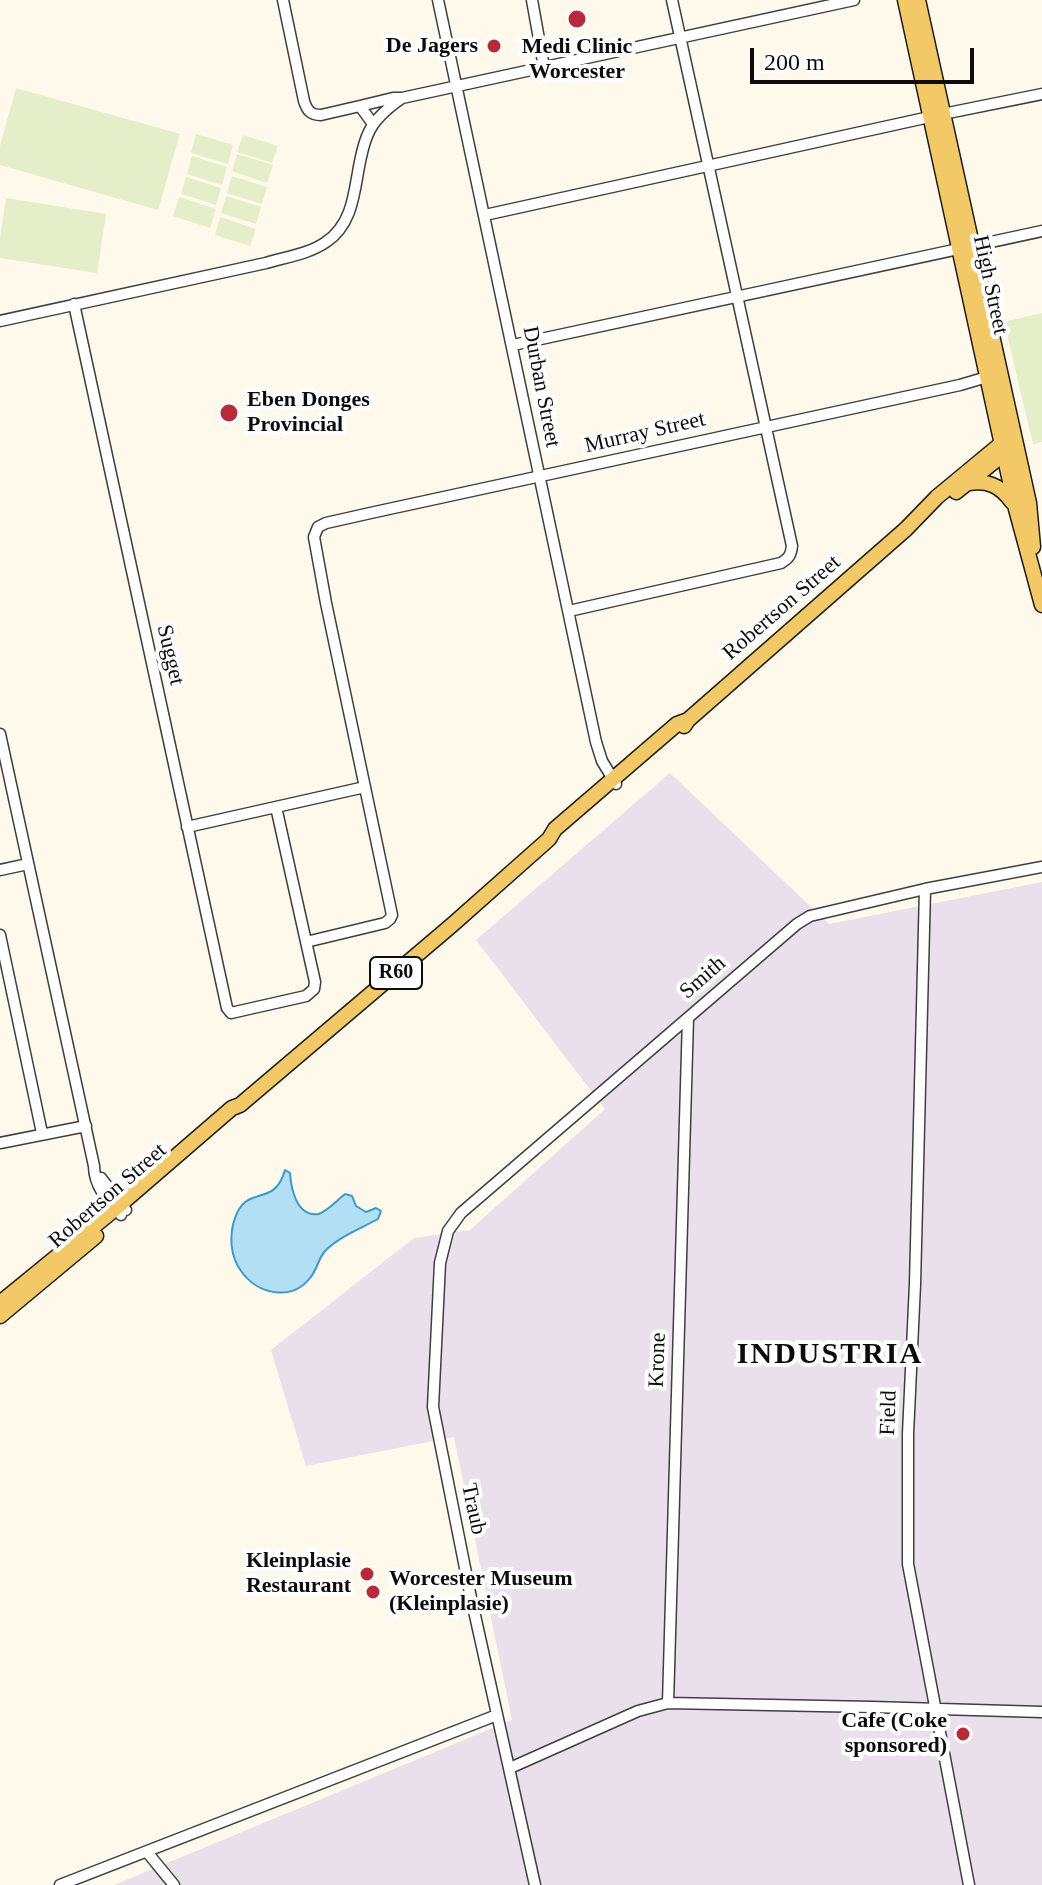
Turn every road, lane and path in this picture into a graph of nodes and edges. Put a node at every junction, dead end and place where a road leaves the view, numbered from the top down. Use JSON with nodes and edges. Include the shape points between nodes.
{"nodes":[{"id":1,"x":283,"y":0,"type":"edge"},
{"id":2,"x":438,"y":0,"type":"edge"},
{"id":3,"x":532,"y":0,"type":"edge"},
{"id":4,"x":672,"y":0,"type":"edge"},
{"id":5,"x":854,"y":0,"type":"edge"},
{"id":6,"x":905,"y":0,"type":"edge"},
{"id":7,"x":918,"y":0,"type":"edge"},
{"id":8,"x":680,"y":37,"type":"junction"},
{"id":9,"x":544,"y":67,"type":"junction"},
{"id":10,"x":457,"y":85,"type":"junction"},
{"id":11,"x":1042,"y":94,"type":"edge"},
{"id":12,"x":402,"y":98,"type":"junction"},
{"id":13,"x":360,"y":106,"type":"junction"},
{"id":14,"x":937,"y":116,"type":"junction"},
{"id":15,"x":373,"y":124,"type":"junction"},
{"id":16,"x":709,"y":166,"type":"junction"},
{"id":17,"x":485,"y":215,"type":"junction"},
{"id":18,"x":1042,"y":231,"type":"edge"},
{"id":19,"x":966,"y":248,"type":"junction"},
{"id":20,"x":735,"y":296,"type":"junction"},
{"id":21,"x":74,"y":304,"type":"junction"},
{"id":22,"x":0,"y":321,"type":"edge"},
{"id":23,"x":513,"y":345,"type":"junction"},
{"id":24,"x":987,"y":377,"type":"junction"},
{"id":25,"x":765,"y":426,"type":"junction"},
{"id":26,"x":1008,"y":444,"type":"junction"},
{"id":27,"x":539,"y":477,"type":"junction"},
{"id":28,"x":967,"y":484,"type":"junction"},
{"id":29,"x":1029,"y":504,"type":"edge"},
{"id":30,"x":906,"y":529,"type":"junction"},
{"id":31,"x":1042,"y":605,"type":"edge"},
{"id":32,"x":569,"y":611,"type":"junction"},
{"id":33,"x":0,"y":734,"type":"edge"},
{"id":34,"x":615,"y":782,"type":"junction"},
{"id":35,"x":365,"y":787,"type":"junction"},
{"id":36,"x":276,"y":807,"type":"junction"},
{"id":37,"x":187,"y":827,"type":"junction"},
{"id":38,"x":28,"y":864,"type":"junction"},
{"id":39,"x":1042,"y":867,"type":"edge"},
{"id":40,"x":0,"y":870,"type":"edge"},
{"id":41,"x":925,"y":889,"type":"junction"},
{"id":42,"x":0,"y":935,"type":"edge"},
{"id":43,"x":306,"y":942,"type":"junction"},
{"id":44,"x":688,"y":1018,"type":"junction"},
{"id":45,"x":86,"y":1126,"type":"junction"},
{"id":46,"x":42,"y":1133,"type":"junction"},
{"id":47,"x":0,"y":1143,"type":"edge"},
{"id":48,"x":121,"y":1210,"type":"junction"},
{"id":49,"x":448,"y":1231,"type":"joint"},
{"id":50,"x":0,"y":1303,"type":"edge"},
{"id":51,"x":0,"y":1316,"type":"edge"},
{"id":52,"x":668,"y":1703,"type":"junction"},
{"id":53,"x":935,"y":1709,"type":"junction"},
{"id":54,"x":1042,"y":1712,"type":"edge"},
{"id":55,"x":497,"y":1715,"type":"junction"},
{"id":56,"x":510,"y":1768,"type":"junction"},
{"id":57,"x":147,"y":1852,"type":"junction"},
{"id":58,"x":60,"y":1885,"type":"edge"},
{"id":59,"x":174,"y":1885,"type":"edge"},
{"id":60,"x":535,"y":1885,"type":"edge"},
{"id":61,"x":969,"y":1885,"type":"edge"}],
"edges":[{"from":1,"to":13,"type":"street","via":[[308,110],[321,115]]},
{"from":2,"to":10,"type":"street","name":"Durban Street"},
{"from":3,"to":9,"type":"street"},
{"from":4,"to":8,"type":"street"},
{"from":5,"to":8,"type":"street"},
{"from":6,"to":14,"type":"main road","name":"High Street"},
{"from":7,"to":14,"type":"main road","name":"High Street"},
{"from":8,"to":9,"type":"street"},
{"from":8,"to":16,"type":"street"},
{"from":9,"to":10,"type":"street"},
{"from":10,"to":12,"type":"street"},
{"from":10,"to":17,"type":"street","name":"Durban Street"},
{"from":11,"to":14,"type":"street"},
{"from":12,"to":13,"type":"street"},
{"from":12,"to":15,"type":"street"},
{"from":13,"to":15,"type":"street"},
{"from":14,"to":16,"type":"street"},
{"from":14,"to":19,"type":"main road","name":"High Street"},
{"from":15,"to":21,"type":"street","via":[[347,220],[327,242],[266,263]]},
{"from":16,"to":17,"type":"street"},
{"from":16,"to":20,"type":"street"},
{"from":17,"to":23,"type":"street","name":"Durban Street"},
{"from":18,"to":19,"type":"street"},
{"from":19,"to":20,"type":"street"},
{"from":19,"to":24,"type":"main road","name":"High Street"},
{"from":19,"to":26,"type":"main road","name":"High Street"},
{"from":20,"to":23,"type":"street"},
{"from":20,"to":25,"type":"street"},
{"from":21,"to":22,"type":"street"},
{"from":21,"to":37,"type":"street","name":"Sugget"},
{"from":23,"to":27,"type":"street","name":"Durban Street"},
{"from":24,"to":25,"type":"street","name":"Murray Street"},
{"from":24,"to":26,"type":"main road","name":"High Street"},
{"from":25,"to":27,"type":"street","name":"Murray Street"},
{"from":25,"to":32,"type":"street","via":[[790,556],[781,563]]},
{"from":26,"to":28,"type":"main road","name":"Robertson Street","number":"R60"},
{"from":26,"to":29,"type":"main road","name":"High Street"},
{"from":26,"to":30,"type":"main road","name":"Robertson Street","number":"R60","via":[[937,497]]},
{"from":27,"to":32,"type":"street","name":"Durban Street"},
{"from":27,"to":35,"type":"street","name":"Murray Street","via":[[326,523],[315,532]]},
{"from":28,"to":29,"type":"main road","via":[[995,486]]},
{"from":28,"to":30,"type":"main road","name":"Robertson Street","number":"R60"},
{"from":29,"to":31,"type":"main road","name":"High Street"},
{"from":30,"to":34,"type":"main road","name":"Robertson Street","number":"R60"},
{"from":32,"to":34,"type":"street","name":"Durban Street","via":[[596,742]]},
{"from":33,"to":38,"type":"street"},
{"from":34,"to":48,"type":"main road","name":"Robertson Street","number":"R60","via":[[232,1108]]},
{"from":35,"to":36,"type":"street"},
{"from":35,"to":43,"type":"street","via":[[390,919]]},
{"from":36,"to":37,"type":"street"},
{"from":36,"to":43,"type":"street"},
{"from":37,"to":43,"type":"street","name":"Sugget","via":[[229,1013],[311,993],[315,982]]},
{"from":38,"to":40,"type":"street"},
{"from":38,"to":45,"type":"street"},
{"from":39,"to":41,"type":"street","name":"Smith"},
{"from":41,"to":44,"type":"street","name":"Smith","via":[[810,916]]},
{"from":41,"to":53,"type":"street","name":"Field","via":[[907,1541]]},
{"from":42,"to":46,"type":"street"},
{"from":44,"to":49,"type":"street","name":"Smith","via":[[461,1213]]},
{"from":44,"to":52,"type":"street","name":"Krone"},
{"from":45,"to":46,"type":"street"},
{"from":45,"to":48,"type":"street","via":[[94,1166]]},
{"from":46,"to":47,"type":"street"},
{"from":48,"to":50,"type":"main road","name":"Robertson Street","number":"R60"},
{"from":48,"to":51,"type":"main road","name":"Robertson Street","number":"R60"},
{"from":49,"to":55,"type":"street","name":"Traub","via":[[440,1263],[433,1407]]},
{"from":52,"to":53,"type":"street"},
{"from":52,"to":56,"type":"street","via":[[638,1711]]},
{"from":53,"to":54,"type":"street"},
{"from":53,"to":61,"type":"street","name":"Field"},
{"from":55,"to":56,"type":"street","name":"Traub"},
{"from":55,"to":57,"type":"street"},
{"from":56,"to":60,"type":"street","name":"Traub"},
{"from":57,"to":58,"type":"street"},
{"from":57,"to":59,"type":"street"}]}
